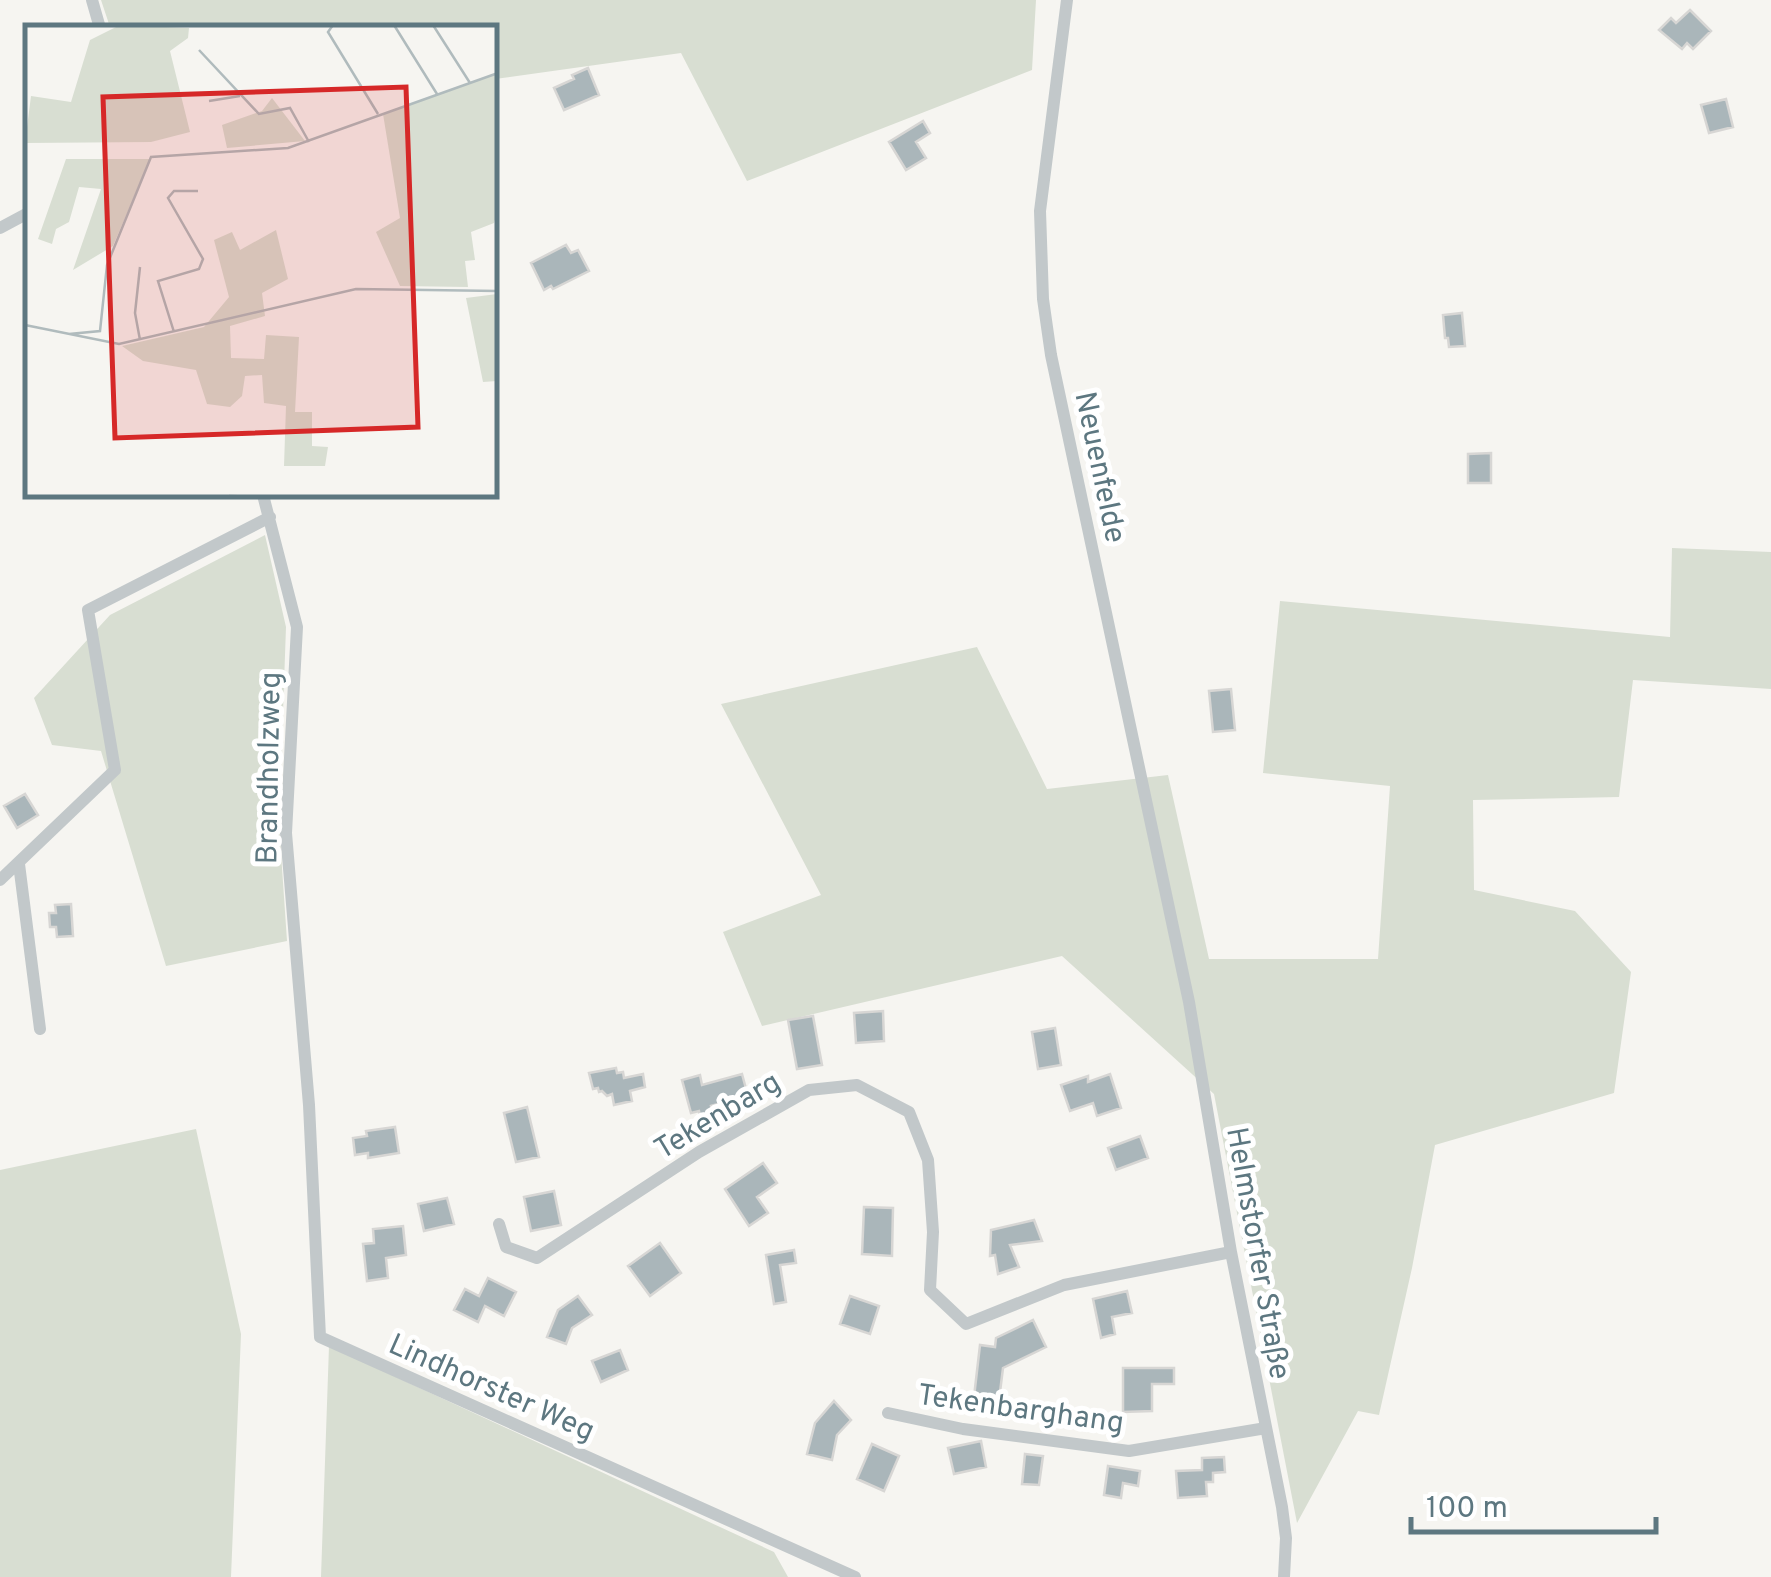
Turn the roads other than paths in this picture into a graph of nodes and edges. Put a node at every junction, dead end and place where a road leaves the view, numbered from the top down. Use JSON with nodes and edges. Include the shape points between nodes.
{"nodes":[{"id":1,"x":92,"y":0,"type":"edge"},
{"id":2,"x":1067,"y":0,"type":"edge"},
{"id":3,"x":99,"y":25,"type":"edge"},
{"id":4,"x":25,"y":215,"type":"edge"},
{"id":5,"x":0,"y":228,"type":"edge"},
{"id":6,"x":264,"y":498,"type":"edge"},
{"id":7,"x":270,"y":517,"type":"junction"},
{"id":8,"x":19,"y":864,"type":"junction"},
{"id":9,"x":0,"y":880,"type":"edge"},
{"id":10,"x":1176,"y":939,"type":"joint"},
{"id":11,"x":40,"y":1029,"type":"dead end"},
{"id":12,"x":309,"y":1105,"type":"joint"},
{"id":13,"x":499,"y":1224,"type":"dead end"},
{"id":14,"x":1231,"y":1252,"type":"junction"},
{"id":15,"x":888,"y":1414,"type":"dead end"},
{"id":16,"x":1266,"y":1428,"type":"junction"},
{"id":17,"x":855,"y":1577,"type":"edge"},
{"id":18,"x":1284,"y":1577,"type":"edge"}],
"edges":[{"from":1,"to":3,"type":"street"},
{"from":2,"to":10,"type":"street","name":"Neuenfelde","via":[[1040,211],[1043,299]]},
{"from":4,"to":5,"type":"street"},
{"from":6,"to":7,"type":"street","name":"Brandholzweg"},
{"from":7,"to":8,"type":"street","via":[[88,610],[115,770]]},
{"from":7,"to":12,"type":"street","name":"Brandholzweg","via":[[298,627],[286,833]]},
{"from":8,"to":9,"type":"street"},
{"from":8,"to":11,"type":"street"},
{"from":10,"to":14,"type":"street","name":"Helmstorfer Straße"},
{"from":12,"to":17,"type":"street","name":"Lindhorster Weg","via":[[320,1337]]},
{"from":13,"to":14,"type":"street","name":"Tekenbarg","via":[[506,1247],[537,1258],[699,1152],[809,1090],[857,1086],[908,1112],[928,1160],[930,1290],[966,1324],[1064,1285]]},
{"from":14,"to":16,"type":"street","name":"Helmstorfer Straße"},
{"from":15,"to":16,"type":"street","name":"Tekenbarghang","via":[[1129,1451]]},
{"from":16,"to":18,"type":"street","name":"Helmstorfer Straße","via":[[1286,1538]]}]}
